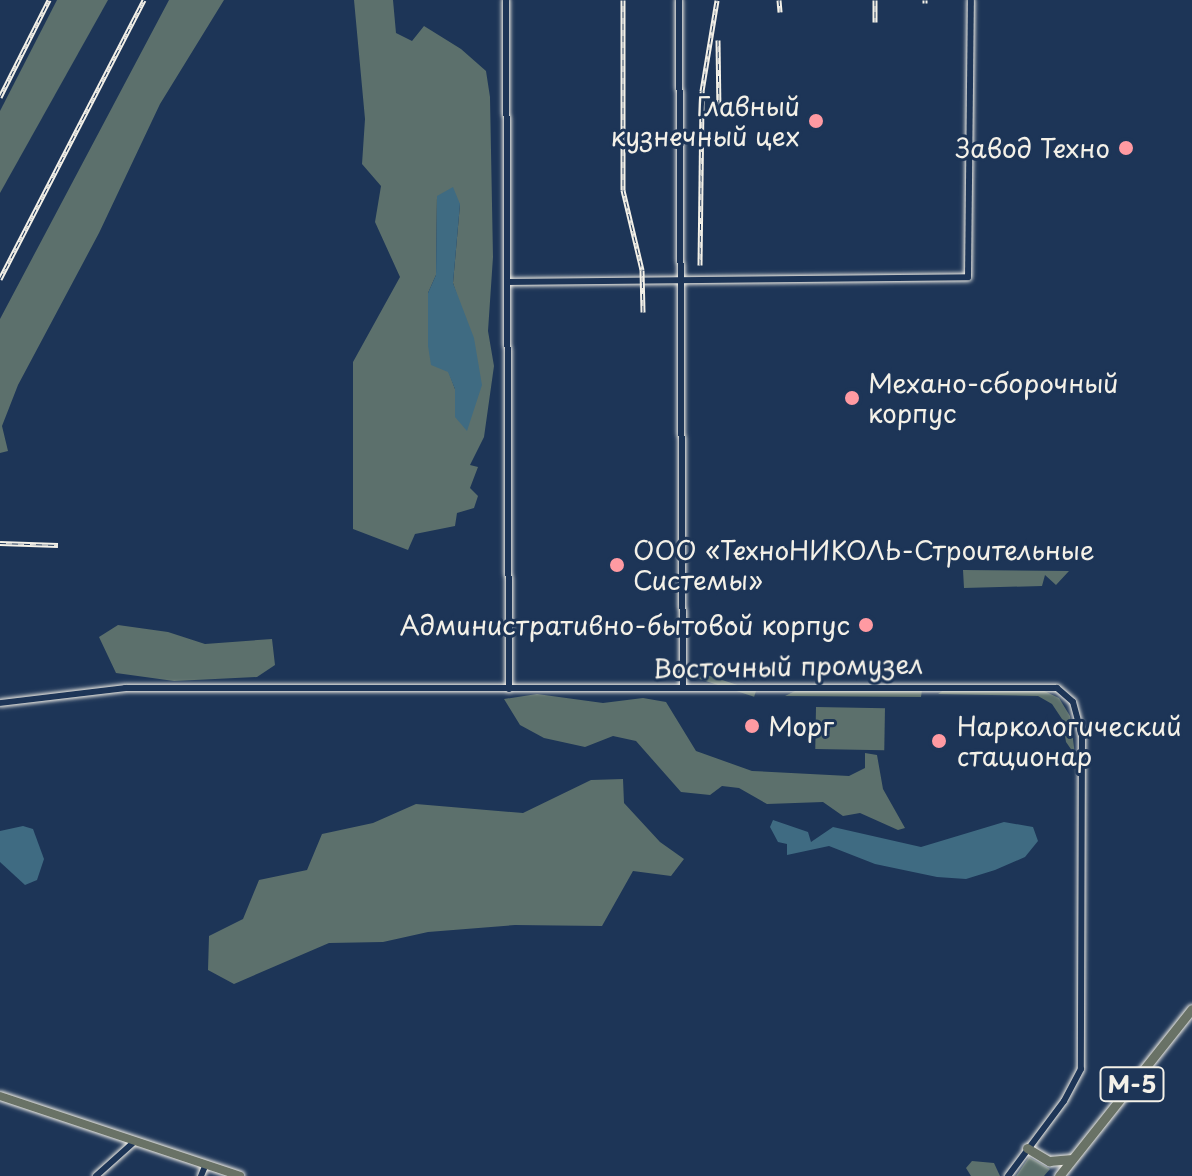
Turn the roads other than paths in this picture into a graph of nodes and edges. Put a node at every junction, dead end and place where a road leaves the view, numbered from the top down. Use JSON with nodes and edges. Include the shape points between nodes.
{"nodes":[{"id":1,"x":506,"y":0,"type":"edge"},
{"id":2,"x":679,"y":0,"type":"edge"},
{"id":3,"x":971,"y":0,"type":"edge"},
{"id":4,"x":678,"y":280,"type":"junction"},
{"id":5,"x":509,"y":282,"type":"junction"},
{"id":6,"x":683,"y":687,"type":"junction"},
{"id":7,"x":509,"y":689,"type":"junction"},
{"id":8,"x":0,"y":703,"type":"edge"},
{"id":9,"x":1192,"y":1009,"type":"edge"},
{"id":10,"x":0,"y":1096,"type":"edge"},
{"id":11,"x":134,"y":1142,"type":"junction"},
{"id":12,"x":1027,"y":1148,"type":"junction"},
{"id":13,"x":1072,"y":1159,"type":"junction"},
{"id":14,"x":205,"y":1166,"type":"junction"},
{"id":15,"x":96,"y":1176,"type":"edge"},
{"id":16,"x":201,"y":1176,"type":"edge"},
{"id":17,"x":240,"y":1176,"type":"edge"},
{"id":18,"x":1008,"y":1176,"type":"edge"},
{"id":19,"x":1059,"y":1176,"type":"edge"}],
"edges":[{"from":1,"to":5,"type":"street"},
{"from":2,"to":4,"type":"street"},
{"from":3,"to":4,"type":"street","via":[[968,277]]},
{"from":4,"to":5,"type":"street"},
{"from":4,"to":6,"type":"street"},
{"from":5,"to":7,"type":"street"},
{"from":6,"to":7,"type":"street","name":"Восточный промузел"},
{"from":6,"to":12,"type":"street","name":"Восточный промузел","via":[[1047,684],[1073,702],[1082,736],[1081,1069]]},
{"from":7,"to":8,"type":"street","name":"Восточный промузел","via":[[125,688]]},
{"from":9,"to":13,"type":"highway","number":"М-5"},
{"from":10,"to":11,"type":"main road"},
{"from":11,"to":14,"type":"main road"},
{"from":11,"to":15,"type":"street"},
{"from":12,"to":13,"type":"highway","via":[[1049,1161]]},
{"from":12,"to":18,"type":"street","name":"Восточный промузел"},
{"from":13,"to":19,"type":"highway","number":"М-5"},
{"from":14,"to":16,"type":"street"},
{"from":14,"to":17,"type":"main road"}]}
